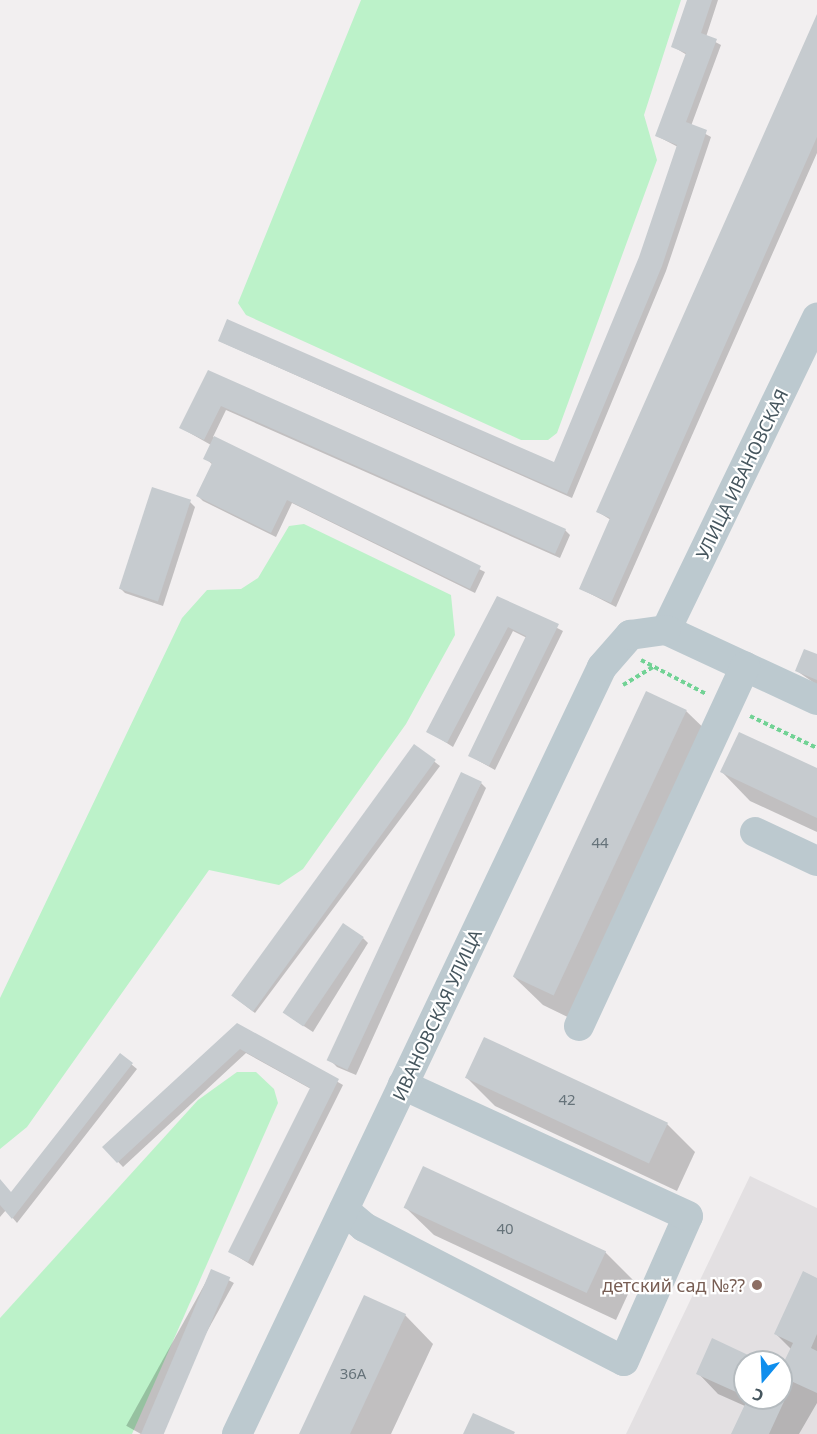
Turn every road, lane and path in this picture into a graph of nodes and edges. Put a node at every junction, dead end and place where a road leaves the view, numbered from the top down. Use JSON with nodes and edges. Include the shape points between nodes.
{"nodes":[{"id":1,"x":817,"y":318,"type":"edge"},
{"id":2,"x":666,"y":630,"type":"junction"},
{"id":3,"x":745,"y":666,"type":"junction"},
{"id":4,"x":817,"y":700,"type":"edge"},
{"id":5,"x":755,"y":832,"type":"dead end"},
{"id":6,"x":817,"y":861,"type":"edge"},
{"id":7,"x":579,"y":1026,"type":"dead end"},
{"id":8,"x":403,"y":1085,"type":"junction"},
{"id":9,"x":344,"y":1210,"type":"junction"},
{"id":10,"x":237,"y":1434,"type":"edge"}],
"edges":[{"from":1,"to":2,"type":"street","name":"УЛИЦА ИВАНОВСКАЯ"},
{"from":2,"to":3,"type":"street"},
{"from":2,"to":8,"type":"street","name":"ИВАНОВСКАЯ УЛИЦА","via":[[630,635],[602,668]]},
{"from":3,"to":4,"type":"street"},
{"from":3,"to":7,"type":"street"},
{"from":5,"to":6,"type":"street"},
{"from":8,"to":9,"type":"street","name":"ИВАНОВСКАЯ УЛИЦА"},
{"from":8,"to":9,"type":"street","via":[[688,1216],[624,1361],[364,1227]]},
{"from":9,"to":10,"type":"street","name":"ИВАНОВСКАЯ УЛИЦА"}]}
